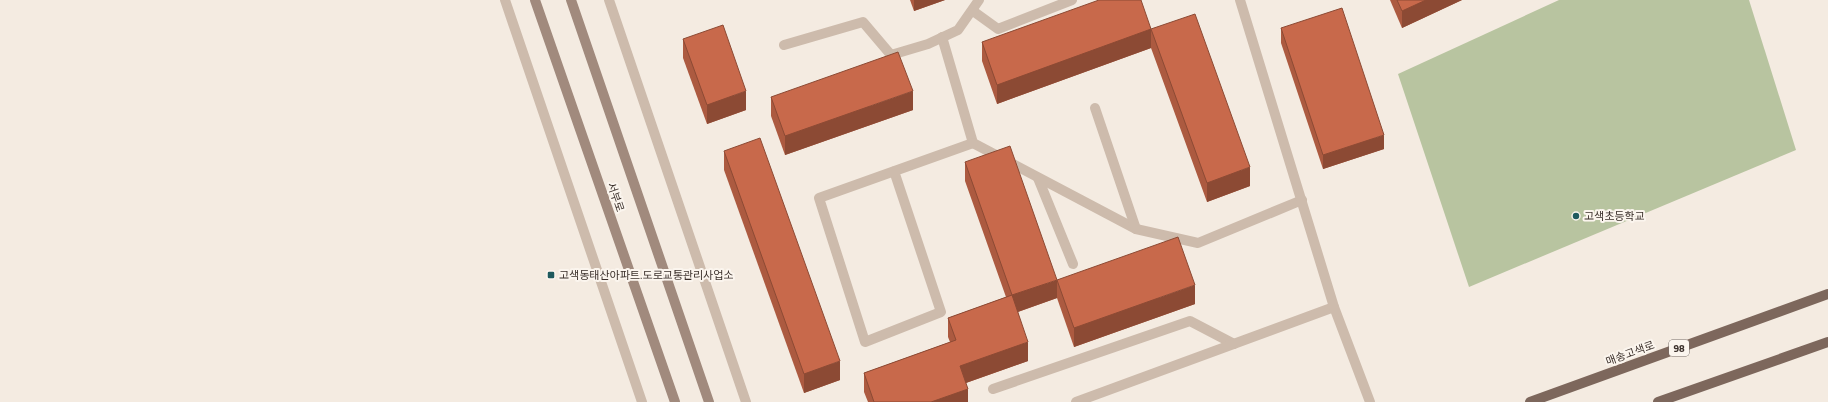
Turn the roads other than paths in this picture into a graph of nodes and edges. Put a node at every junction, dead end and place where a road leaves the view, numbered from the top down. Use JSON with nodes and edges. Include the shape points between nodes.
{"nodes":[{"id":1,"x":505,"y":0,"type":"edge"},
{"id":2,"x":535,"y":0,"type":"edge"},
{"id":3,"x":570,"y":0,"type":"edge"},
{"id":4,"x":609,"y":0,"type":"edge"},
{"id":5,"x":979,"y":0,"type":"edge"},
{"id":6,"x":1072,"y":0,"type":"edge"},
{"id":7,"x":1240,"y":0,"type":"edge"},
{"id":8,"x":973,"y":10,"type":"junction"},
{"id":9,"x":942,"y":37,"type":"junction"},
{"id":10,"x":784,"y":45,"type":"dead end"},
{"id":11,"x":1095,"y":108,"type":"dead end"},
{"id":12,"x":973,"y":143,"type":"junction"},
{"id":13,"x":894,"y":171,"type":"junction"},
{"id":14,"x":1038,"y":178,"type":"junction"},
{"id":15,"x":1302,"y":200,"type":"junction"},
{"id":16,"x":1136,"y":229,"type":"junction"},
{"id":17,"x":1073,"y":264,"type":"dead end"},
{"id":18,"x":1828,"y":294,"type":"edge"},
{"id":19,"x":1334,"y":307,"type":"junction"},
{"id":20,"x":1828,"y":342,"type":"edge"},
{"id":21,"x":1234,"y":344,"type":"junction"},
{"id":22,"x":993,"y":389,"type":"dead end"},
{"id":23,"x":642,"y":402,"type":"edge"},
{"id":24,"x":675,"y":402,"type":"edge"},
{"id":25,"x":708,"y":402,"type":"edge"},
{"id":26,"x":746,"y":402,"type":"edge"},
{"id":27,"x":1076,"y":402,"type":"edge"},
{"id":28,"x":1370,"y":402,"type":"edge"},
{"id":29,"x":1530,"y":402,"type":"edge"},
{"id":30,"x":1658,"y":402,"type":"edge"}],
"edges":[{"from":1,"to":23,"type":"street"},
{"from":2,"to":24,"type":"main road","name":"서부로"},
{"from":3,"to":25,"type":"main road"},
{"from":4,"to":26,"type":"street"},
{"from":5,"to":8,"type":"street"},
{"from":6,"to":8,"type":"street","via":[[998,29]]},
{"from":7,"to":15,"type":"street"},
{"from":8,"to":9,"type":"street","via":[[958,30]]},
{"from":9,"to":10,"type":"street","via":[[891,55],[863,22]]},
{"from":9,"to":12,"type":"street"},
{"from":11,"to":16,"type":"street"},
{"from":12,"to":13,"type":"street"},
{"from":12,"to":14,"type":"street"},
{"from":13,"to":13,"type":"street","via":[[819,198],[865,342],[941,312]]},
{"from":14,"to":16,"type":"street"},
{"from":14,"to":17,"type":"street"},
{"from":15,"to":16,"type":"street","via":[[1198,243]]},
{"from":15,"to":19,"type":"street"},
{"from":18,"to":29,"type":"main road","name":"매송고색로","number":"98"},
{"from":19,"to":21,"type":"street"},
{"from":19,"to":28,"type":"street"},
{"from":20,"to":30,"type":"main road"},
{"from":21,"to":22,"type":"street","via":[[1190,321]]},
{"from":21,"to":27,"type":"street"}]}
